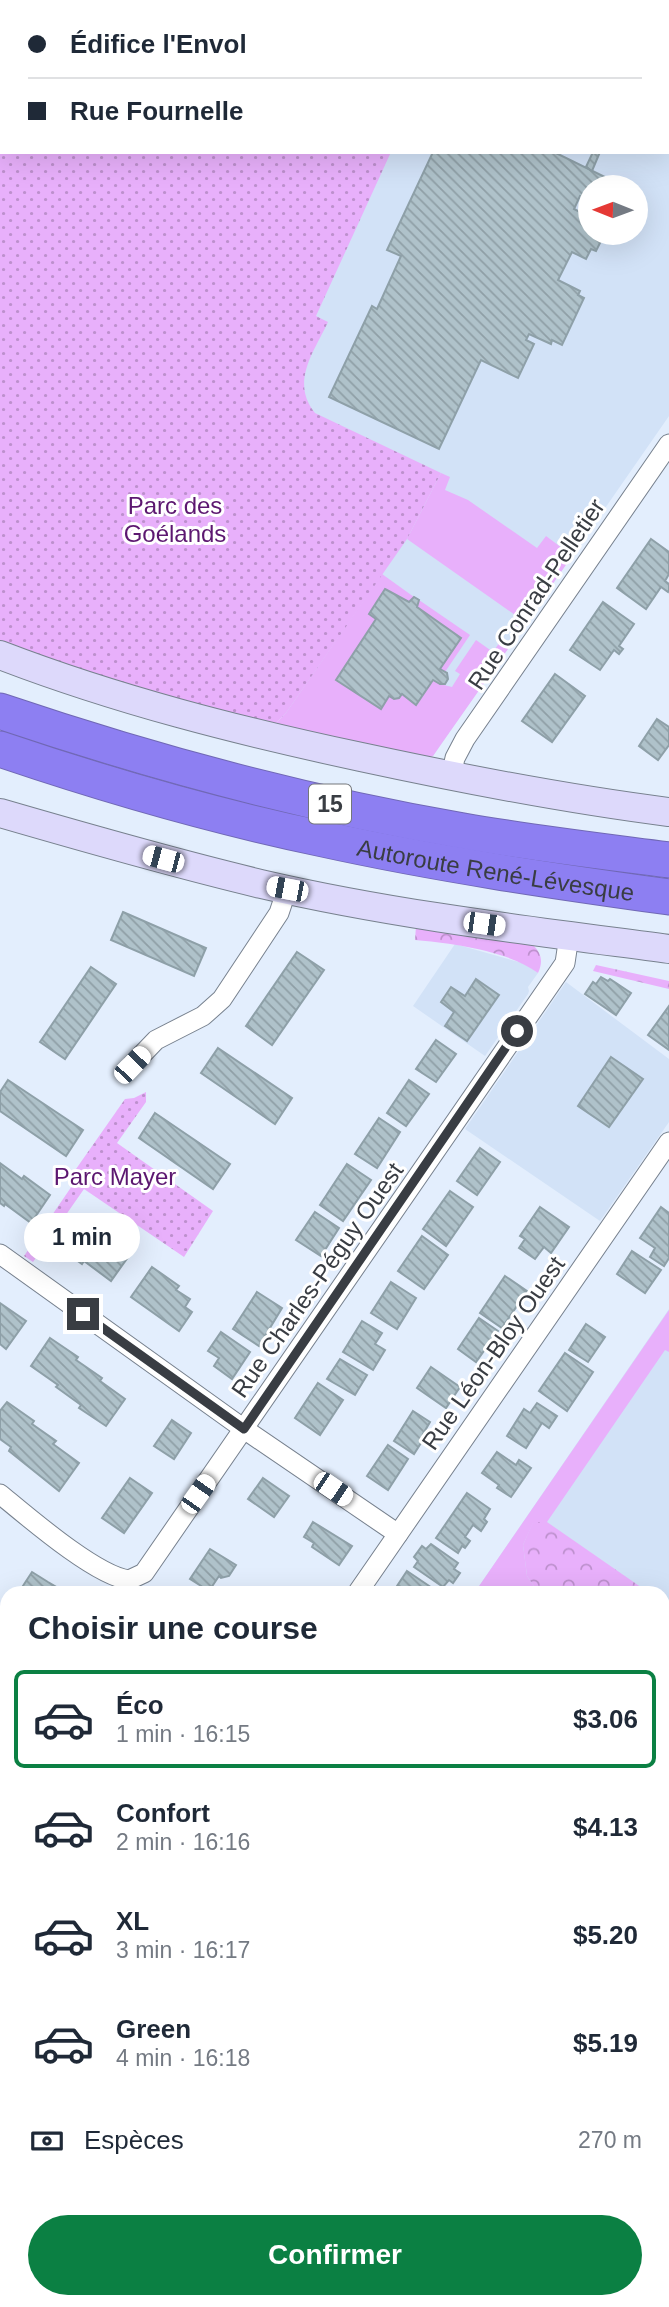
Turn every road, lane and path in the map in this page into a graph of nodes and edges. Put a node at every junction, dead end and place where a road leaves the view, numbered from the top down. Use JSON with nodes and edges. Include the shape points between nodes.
{"nodes":[{"id":1,"x":669,"y":444,"type":"edge"},
{"id":2,"x":0,"y":655,"type":"edge"},
{"id":3,"x":0,"y":711,"type":"edge"},
{"id":4,"x":0,"y":749,"type":"edge"},
{"id":5,"x":451,"y":776,"type":"junction"},
{"id":6,"x":663,"y":805,"type":"edge"},
{"id":7,"x":0,"y":813,"type":"edge"},
{"id":8,"x":669,"y":860,"type":"edge"},
{"id":9,"x":287,"y":889,"type":"junction"},
{"id":10,"x":669,"y":897,"type":"edge"},
{"id":11,"x":569,"y":936,"type":"junction"},
{"id":12,"x":669,"y":949,"type":"edge"},
{"id":13,"x":132,"y":1065,"type":"dead end"},
{"id":14,"x":669,"y":1142,"type":"edge"},
{"id":15,"x":0,"y":1254,"type":"edge"},
{"id":16,"x":244,"y":1429,"type":"junction"},
{"id":17,"x":0,"y":1494,"type":"edge"},
{"id":18,"x":398,"y":1534,"type":"junction"},
{"id":19,"x":362,"y":1586,"type":"edge"}],
"edges":[{"from":1,"to":5,"type":"street","name":"Rue Conrad-Pelletier","via":[[465,739]]},
{"from":2,"to":5,"type":"street","via":[[90,687],[233,728]]},
{"from":3,"to":8,"type":"highway","name":"Autoroute René-Lévesque","number":"15","via":[[165,763],[322,802],[462,831]]},
{"from":4,"to":10,"type":"highway","name":"Autoroute René-Lévesque","number":"15","via":[[167,800],[320,839],[507,874]]},
{"from":5,"to":6,"type":"street"},
{"from":7,"to":9,"type":"street"},
{"from":9,"to":11,"type":"street"},
{"from":9,"to":13,"type":"street","via":[[279,913],[222,999],[203,1016],[165,1034]]},
{"from":11,"to":12,"type":"street"},
{"from":11,"to":16,"type":"street","name":"Rue Charles-Péguy Ouest","via":[[565,963]]},
{"from":14,"to":18,"type":"street","name":"Rue Léon-Bloy Ouest"},
{"from":15,"to":16,"type":"street"},
{"from":16,"to":17,"type":"street","name":"Rue Charles-Péguy Ouest","via":[[144,1573],[129,1580],[108,1574]]},
{"from":16,"to":18,"type":"street"},
{"from":18,"to":19,"type":"street","name":"Rue Léon-Bloy Ouest"}]}
